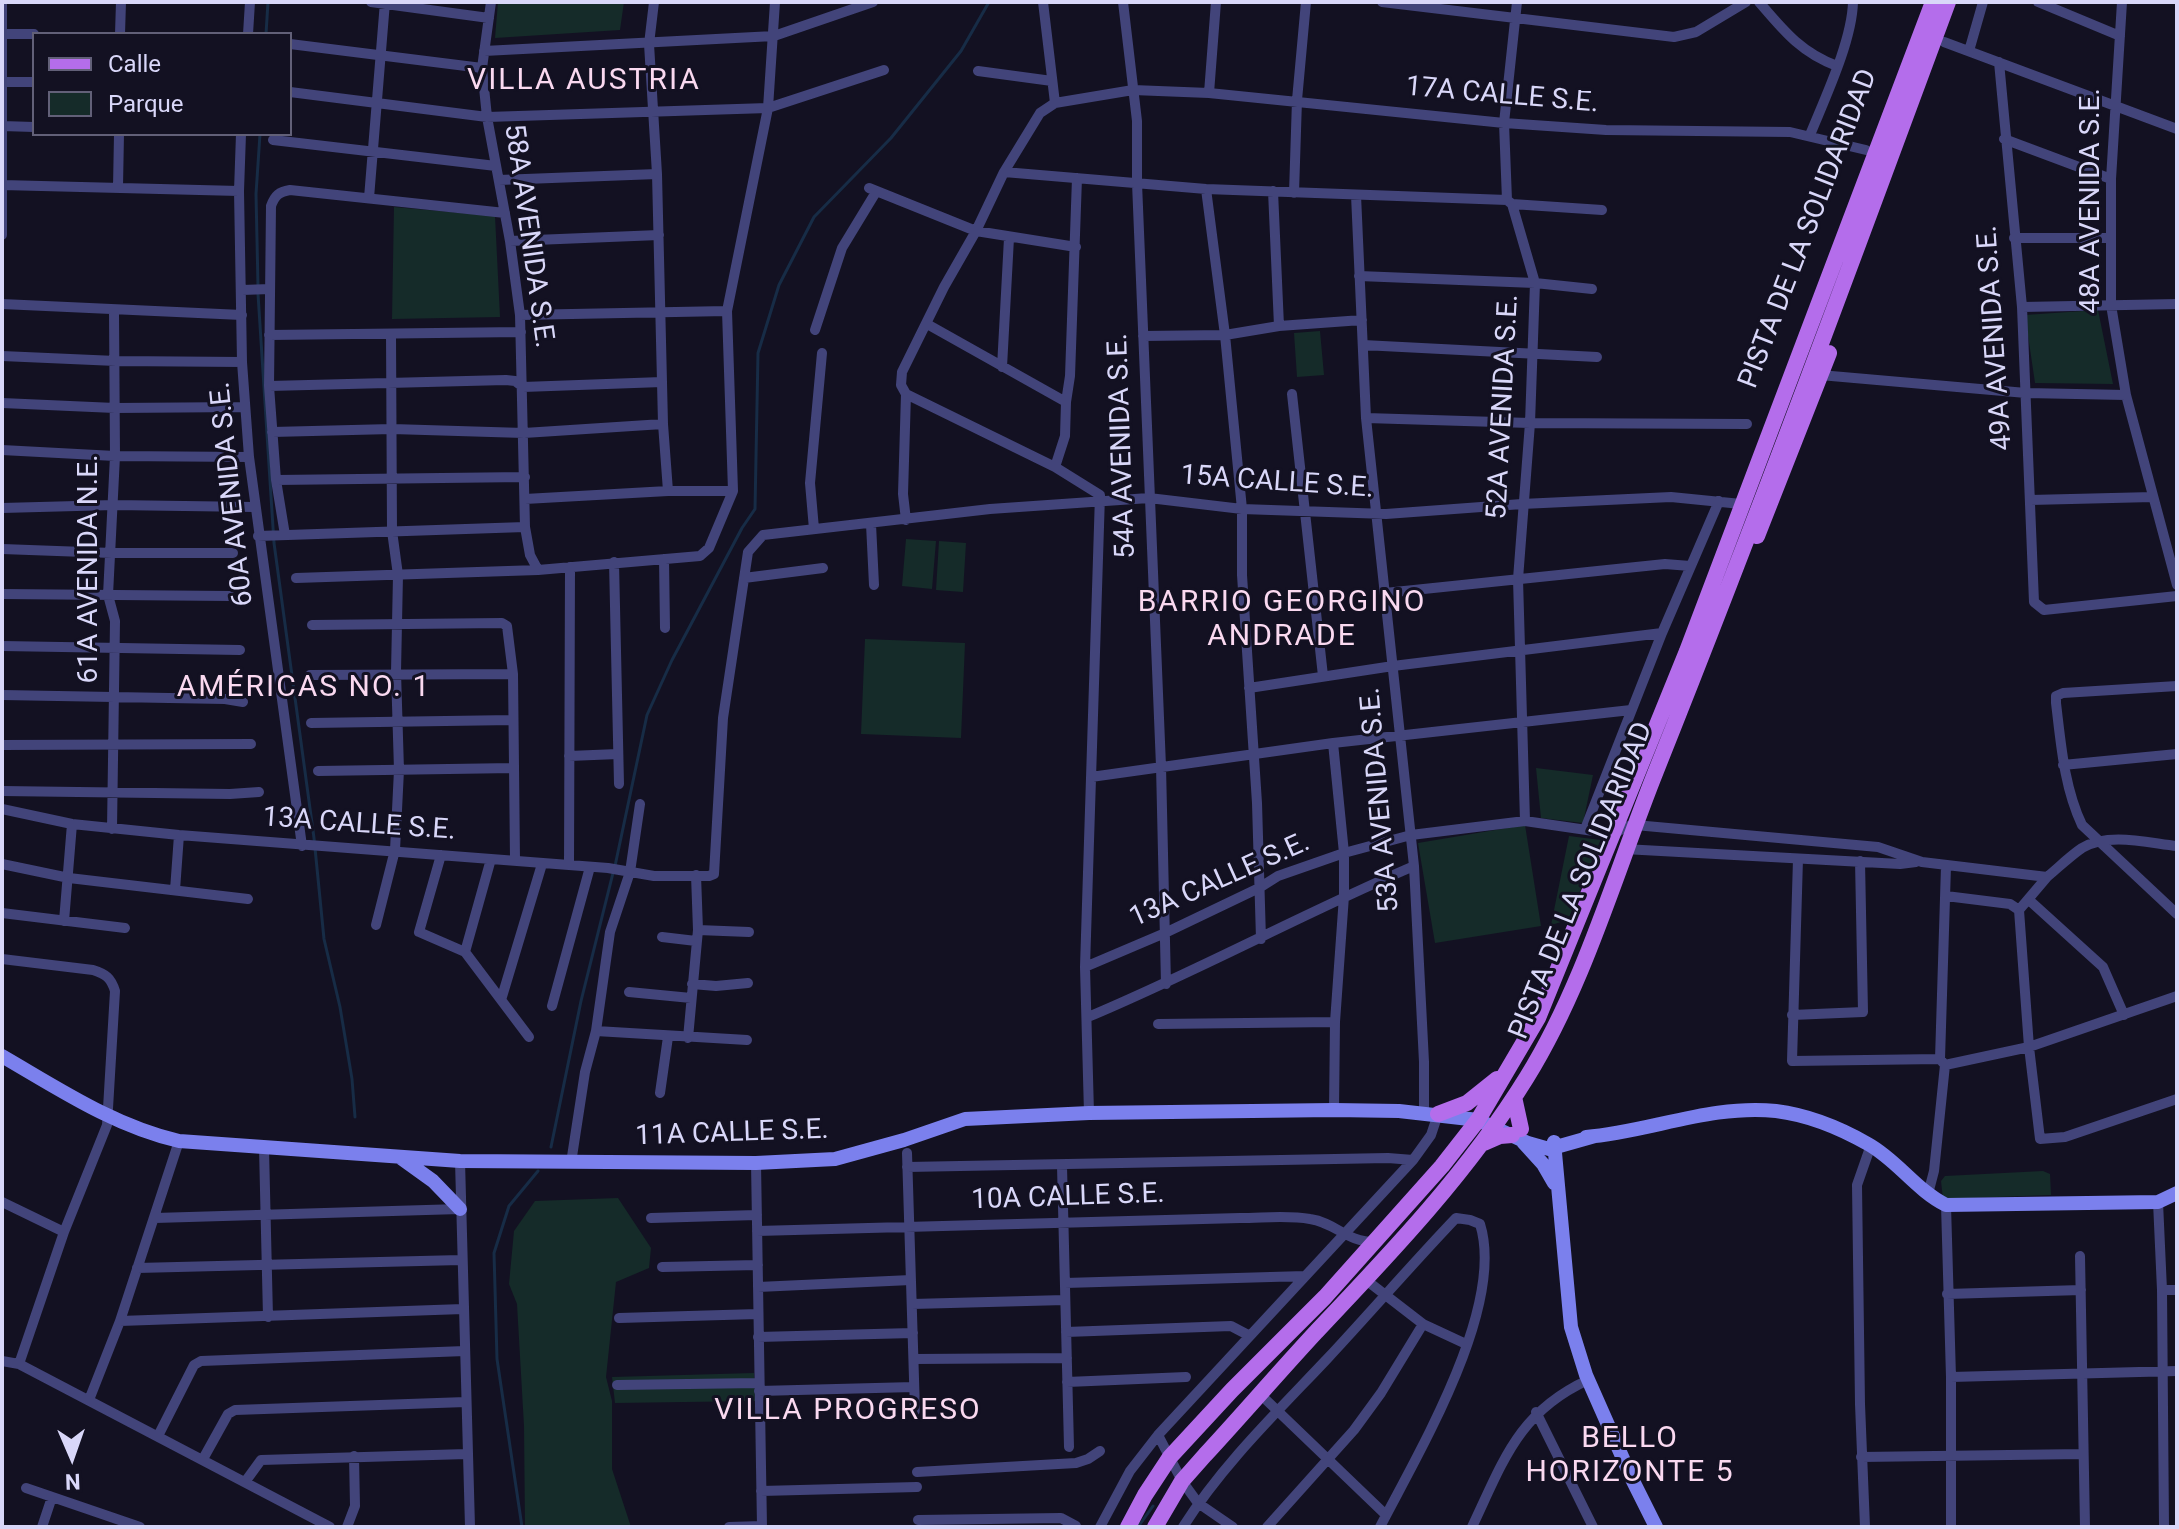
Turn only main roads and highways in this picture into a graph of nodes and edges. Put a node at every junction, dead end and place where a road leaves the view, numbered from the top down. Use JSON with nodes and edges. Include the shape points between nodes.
{"nodes":[{"id":1,"x":1923,"y":2,"type":"edge"},
{"id":2,"x":1933,"y":2,"type":"edge"},
{"id":3,"x":1948,"y":2,"type":"edge"},
{"id":4,"x":1960,"y":2,"type":"edge"},
{"id":5,"x":1867,"y":199,"type":"junction"},
{"id":6,"x":1753,"y":476,"type":"junction"},
{"id":7,"x":1736,"y":567,"type":"junction"},
{"id":8,"x":1513,"y":1065,"type":"junction"},
{"id":9,"x":1514,"y":1097,"type":"junction"},
{"id":10,"x":1431,"y":1114,"type":"road end"},
{"id":11,"x":1484,"y":1143,"type":"junction"},
{"id":12,"x":1128,"y":1527,"type":"edge"},
{"id":13,"x":1155,"y":1527,"type":"edge"}],
"edges":[{"from":1,"to":6,"type":"main road","name":"PISTA DE LA SOLIDARIDAD","via":[[1776,389]]},
{"from":2,"to":5,"type":"main road"},
{"from":3,"to":5,"type":"main road"},
{"from":4,"to":7,"type":"main road","via":[[1761,530]]},
{"from":5,"to":6,"type":"main road","name":"PISTA DE LA SOLIDARIDAD"},
{"from":5,"to":7,"type":"main road","name":"PISTA DE LA SOLIDARIDAD"},
{"from":6,"to":8,"type":"main road","name":"PISTA DE LA SOLIDARIDAD","via":[[1614,834],[1538,1018]]},
{"from":7,"to":9,"type":"main road","name":"PISTA DE LA SOLIDARIDAD","via":[[1585,957],[1554,1027]]},
{"from":8,"to":10,"type":"main road","via":[[1467,1103]]},
{"from":8,"to":12,"type":"main road","name":"PISTA DE LA SOLIDARIDAD","via":[[1478,1120],[1376,1242],[1170,1457]]},
{"from":9,"to":11,"type":"main road","name":"PISTA DE LA SOLIDARIDAD"},
{"from":9,"to":11,"type":"main road","via":[[1518,1134]]},
{"from":11,"to":13,"type":"main road","name":"PISTA DE LA SOLIDARIDAD","via":[[1182,1481]]}]}
